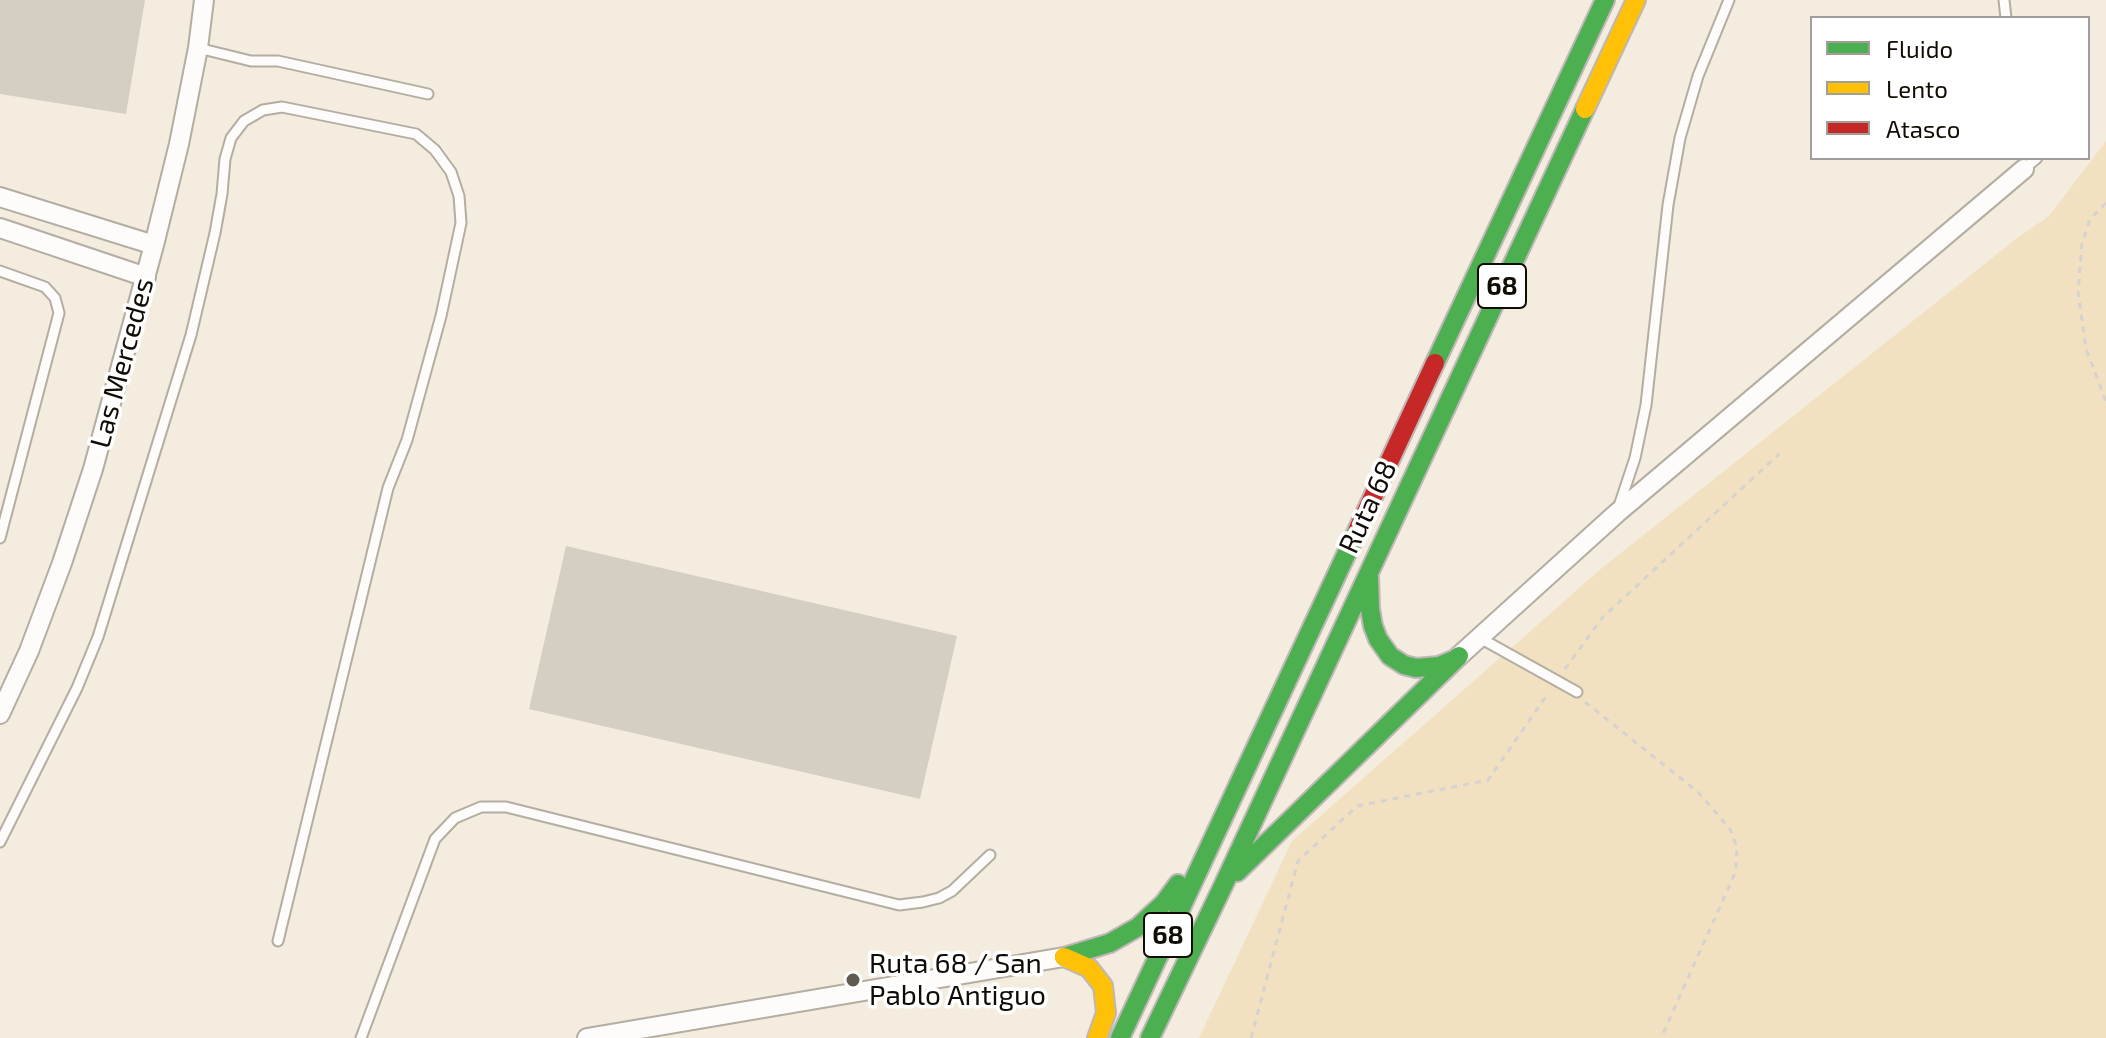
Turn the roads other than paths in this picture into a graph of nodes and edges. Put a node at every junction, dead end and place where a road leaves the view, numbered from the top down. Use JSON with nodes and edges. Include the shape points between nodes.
{"nodes":[{"id":1,"x":204,"y":0,"type":"edge"},
{"id":2,"x":1605,"y":0,"type":"edge"},
{"id":3,"x":1636,"y":0,"type":"edge"},
{"id":4,"x":1729,"y":0,"type":"edge"},
{"id":5,"x":198,"y":48,"type":"junction"},
{"id":6,"x":428,"y":94,"type":"dead end"},
{"id":7,"x":2031,"y":164,"type":"edge"},
{"id":8,"x":0,"y":197,"type":"edge"},
{"id":9,"x":0,"y":228,"type":"edge"},
{"id":10,"x":154,"y":245,"type":"junction"},
{"id":11,"x":0,"y":271,"type":"edge"},
{"id":12,"x":146,"y":277,"type":"junction"},
{"id":13,"x":1617,"y":513,"type":"junction"},
{"id":14,"x":0,"y":538,"type":"edge"},
{"id":15,"x":1369,"y":572,"type":"junction"},
{"id":16,"x":1480,"y":638,"type":"junction"},
{"id":17,"x":1459,"y":656,"type":"junction"},
{"id":18,"x":1577,"y":692,"type":"dead end"},
{"id":19,"x":0,"y":714,"type":"edge"},
{"id":20,"x":1216,"y":832,"type":"junction"},
{"id":21,"x":0,"y":842,"type":"edge"},
{"id":22,"x":990,"y":855,"type":"dead end"},
{"id":23,"x":1223,"y":886,"type":"junction"},
{"id":24,"x":278,"y":941,"type":"dead end"},
{"id":25,"x":1064,"y":957,"type":"junction"},
{"id":26,"x":361,"y":1038,"type":"edge"},
{"id":27,"x":587,"y":1038,"type":"edge"},
{"id":28,"x":1097,"y":1038,"type":"edge"},
{"id":29,"x":1120,"y":1038,"type":"edge"},
{"id":30,"x":1150,"y":1038,"type":"edge"}],
"edges":[{"from":1,"to":5,"type":"street","name":"Las Mercedes"},
{"from":2,"to":20,"type":"highway","name":"Ruta 68","number":"68"},
{"from":3,"to":15,"type":"highway","name":"Ruta 68","number":"68"},
{"from":4,"to":13,"type":"lane","via":[[1680,138],[1646,405]]},
{"from":5,"to":6,"type":"lane"},
{"from":5,"to":10,"type":"street","name":"Las Mercedes"},
{"from":7,"to":13,"type":"street"},
{"from":8,"to":10,"type":"street"},
{"from":9,"to":12,"type":"street"},
{"from":10,"to":12,"type":"street","name":"Las Mercedes"},
{"from":11,"to":14,"type":"lane","via":[[45,287],[59,313]]},
{"from":12,"to":19,"type":"street","name":"Las Mercedes","via":[[62,563]]},
{"from":13,"to":16,"type":"street"},
{"from":15,"to":17,"type":"highway","via":[[1373,626],[1390,656],[1409,667],[1428,668]]},
{"from":15,"to":23,"type":"highway","name":"Ruta 68","number":"68"},
{"from":16,"to":17,"type":"street"},
{"from":16,"to":18,"type":"lane"},
{"from":17,"to":23,"type":"highway"},
{"from":20,"to":25,"type":"highway","via":[[1164,903],[1138,927],[1110,943]]},
{"from":20,"to":29,"type":"highway","name":"Ruta 68","number":"68"},
{"from":21,"to":24,"type":"lane","via":[[98,637],[191,335],[231,138],[244,121],[282,107],[416,134],[451,172],[461,223],[415,413],[388,488]]},
{"from":22,"to":26,"type":"lane","via":[[952,891],[899,905],[506,807],[481,807],[455,818],[435,839]]},
{"from":23,"to":30,"type":"highway","name":"Ruta 68","number":"68"},
{"from":25,"to":27,"type":"street"},
{"from":25,"to":28,"type":"highway","via":[[1089,968],[1103,986],[1106,1013]]}]}
